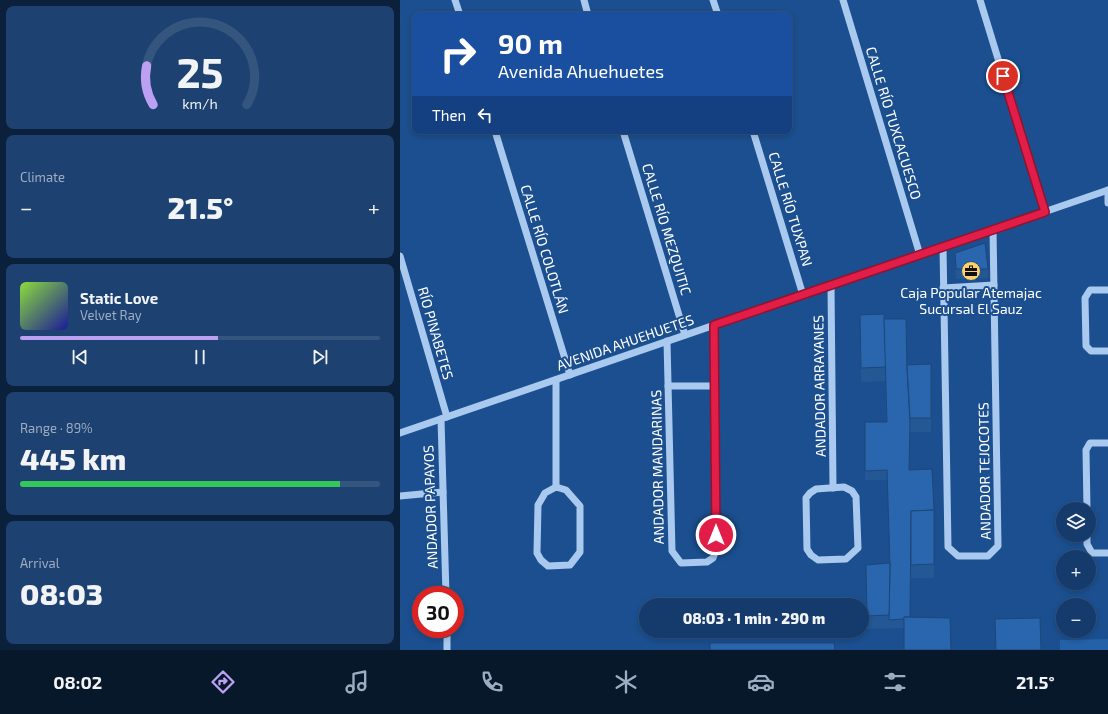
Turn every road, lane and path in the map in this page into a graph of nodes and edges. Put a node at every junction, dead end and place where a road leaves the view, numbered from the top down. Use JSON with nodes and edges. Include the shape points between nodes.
{"nodes":[{"id":1,"x":455,"y":0,"type":"edge"},
{"id":2,"x":584,"y":0,"type":"edge"},
{"id":3,"x":713,"y":0,"type":"edge"},
{"id":4,"x":842,"y":0,"type":"edge"},
{"id":5,"x":980,"y":0,"type":"edge"},
{"id":6,"x":459,"y":12,"type":"edge"},
{"id":7,"x":587,"y":12,"type":"edge"},
{"id":8,"x":717,"y":12,"type":"edge"},
{"id":9,"x":496,"y":134,"type":"edge"},
{"id":10,"x":624,"y":134,"type":"edge"},
{"id":11,"x":754,"y":134,"type":"edge"},
{"id":12,"x":1108,"y":190,"type":"edge"},
{"id":13,"x":1108,"y":203,"type":"edge"},
{"id":14,"x":1045,"y":212,"type":"junction"},
{"id":15,"x":993,"y":229,"type":"junction"},
{"id":16,"x":943,"y":247,"type":"junction"},
{"id":17,"x":920,"y":255,"type":"junction"},
{"id":18,"x":400,"y":256,"type":"edge"},
{"id":19,"x":831,"y":285,"type":"junction"},
{"id":20,"x":994,"y":285,"type":"junction"},
{"id":21,"x":943,"y":288,"type":"junction"},
{"id":22,"x":1108,"y":290,"type":"edge"},
{"id":23,"x":803,"y":295,"type":"junction"},
{"id":24,"x":714,"y":325,"type":"junction"},
{"id":25,"x":685,"y":335,"type":"junction"},
{"id":26,"x":667,"y":341,"type":"junction"},
{"id":27,"x":1108,"y":351,"type":"edge"},
{"id":28,"x":570,"y":375,"type":"junction"},
{"id":29,"x":556,"y":380,"type":"junction"},
{"id":30,"x":668,"y":386,"type":"junction"},
{"id":31,"x":715,"y":386,"type":"junction"},
{"id":32,"x":444,"y":418,"type":"junction"},
{"id":33,"x":400,"y":433,"type":"edge"},
{"id":34,"x":1108,"y":442,"type":"edge"},
{"id":35,"x":556,"y":487,"type":"junction"},
{"id":36,"x":834,"y":488,"type":"junction"},
{"id":37,"x":443,"y":492,"type":"junction"},
{"id":38,"x":400,"y":496,"type":"edge"},
{"id":39,"x":1087,"y":502,"type":"edge"},
{"id":40,"x":1087,"y":542,"type":"edge"},
{"id":41,"x":1108,"y":553,"type":"edge"},
{"id":42,"x":446,"y":586,"type":"edge"},
{"id":43,"x":447,"y":638,"type":"edge"},
{"id":44,"x":447,"y":650,"type":"edge"}],
"edges":[{"from":1,"to":6,"type":"street"},
{"from":2,"to":7,"type":"street"},
{"from":3,"to":8,"type":"street"},
{"from":4,"to":17,"type":"street","name":"CALLE RÍO TUXCACUESCO"},
{"from":5,"to":14,"type":"street"},
{"from":9,"to":28,"type":"street","name":"CALLE RÍO COLOTLÁN"},
{"from":10,"to":25,"type":"street","name":"CALLE RÍO MEZQUITIC"},
{"from":11,"to":23,"type":"street","name":"CALLE RÍO TUXPAN"},
{"from":12,"to":13,"type":"street"},
{"from":12,"to":14,"type":"street","name":"AVENIDA AHUEHUETES"},
{"from":14,"to":15,"type":"street","name":"AVENIDA AHUEHUETES"},
{"from":15,"to":16,"type":"street","name":"AVENIDA AHUEHUETES"},
{"from":15,"to":20,"type":"street","name":"ANDADOR TEJOCOTES"},
{"from":16,"to":17,"type":"street","name":"AVENIDA AHUEHUETES"},
{"from":16,"to":21,"type":"street","name":"ANDADOR TEJOCOTES"},
{"from":17,"to":19,"type":"street","name":"AVENIDA AHUEHUETES"},
{"from":18,"to":32,"type":"street","name":"RÍO PINABETES"},
{"from":19,"to":23,"type":"street","name":"AVENIDA AHUEHUETES"},
{"from":19,"to":36,"type":"street","name":"ANDADOR ARRAYANES"},
{"from":20,"to":21,"type":"street"},
{"from":20,"to":21,"type":"street","name":"ANDADOR TEJOCOTES","via":[[998,546],[988,556],[958,556],[948,546]]},
{"from":22,"to":27,"type":"street","via":[[1090,290],[1086,298],[1086,346],[1091,351]]},
{"from":23,"to":24,"type":"street","name":"AVENIDA AHUEHUETES"},
{"from":24,"to":25,"type":"street","name":"AVENIDA AHUEHUETES"},
{"from":24,"to":31,"type":"street","name":"ANDADOR MANDARINAS"},
{"from":25,"to":26,"type":"street","name":"AVENIDA AHUEHUETES"},
{"from":26,"to":28,"type":"street","name":"AVENIDA AHUEHUETES"},
{"from":26,"to":30,"type":"street","name":"ANDADOR MANDARINAS"},
{"from":28,"to":29,"type":"street","name":"AVENIDA AHUEHUETES"},
{"from":29,"to":32,"type":"street","name":"AVENIDA AHUEHUETES"},
{"from":29,"to":35,"type":"street"},
{"from":30,"to":31,"type":"street"},
{"from":30,"to":31,"type":"street","name":"ANDADOR MANDARINAS","via":[[672,551],[681,563],[707,562],[713,558],[716,550]]},
{"from":32,"to":33,"type":"street","name":"AVENIDA AHUEHUETES"},
{"from":32,"to":37,"type":"street","name":"ANDADOR PAPAYOS"},
{"from":34,"to":39,"type":"street","via":[[1090,442],[1086,450]]},
{"from":35,"to":35,"type":"street","via":[[566,490],[580,506],[580,552],[570,565],[548,566],[537,553],[538,505],[545,494]]},
{"from":36,"to":36,"type":"street","via":[[844,487],[852,491],[856,498],[858,548],[846,559],[818,560],[807,549],[806,498],[816,489]]},
{"from":37,"to":38,"type":"street"},
{"from":37,"to":42,"type":"street","name":"ANDADOR PAPAYOS"},
{"from":40,"to":41,"type":"street","via":[[1092,553]]},
{"from":43,"to":44,"type":"street"}]}
